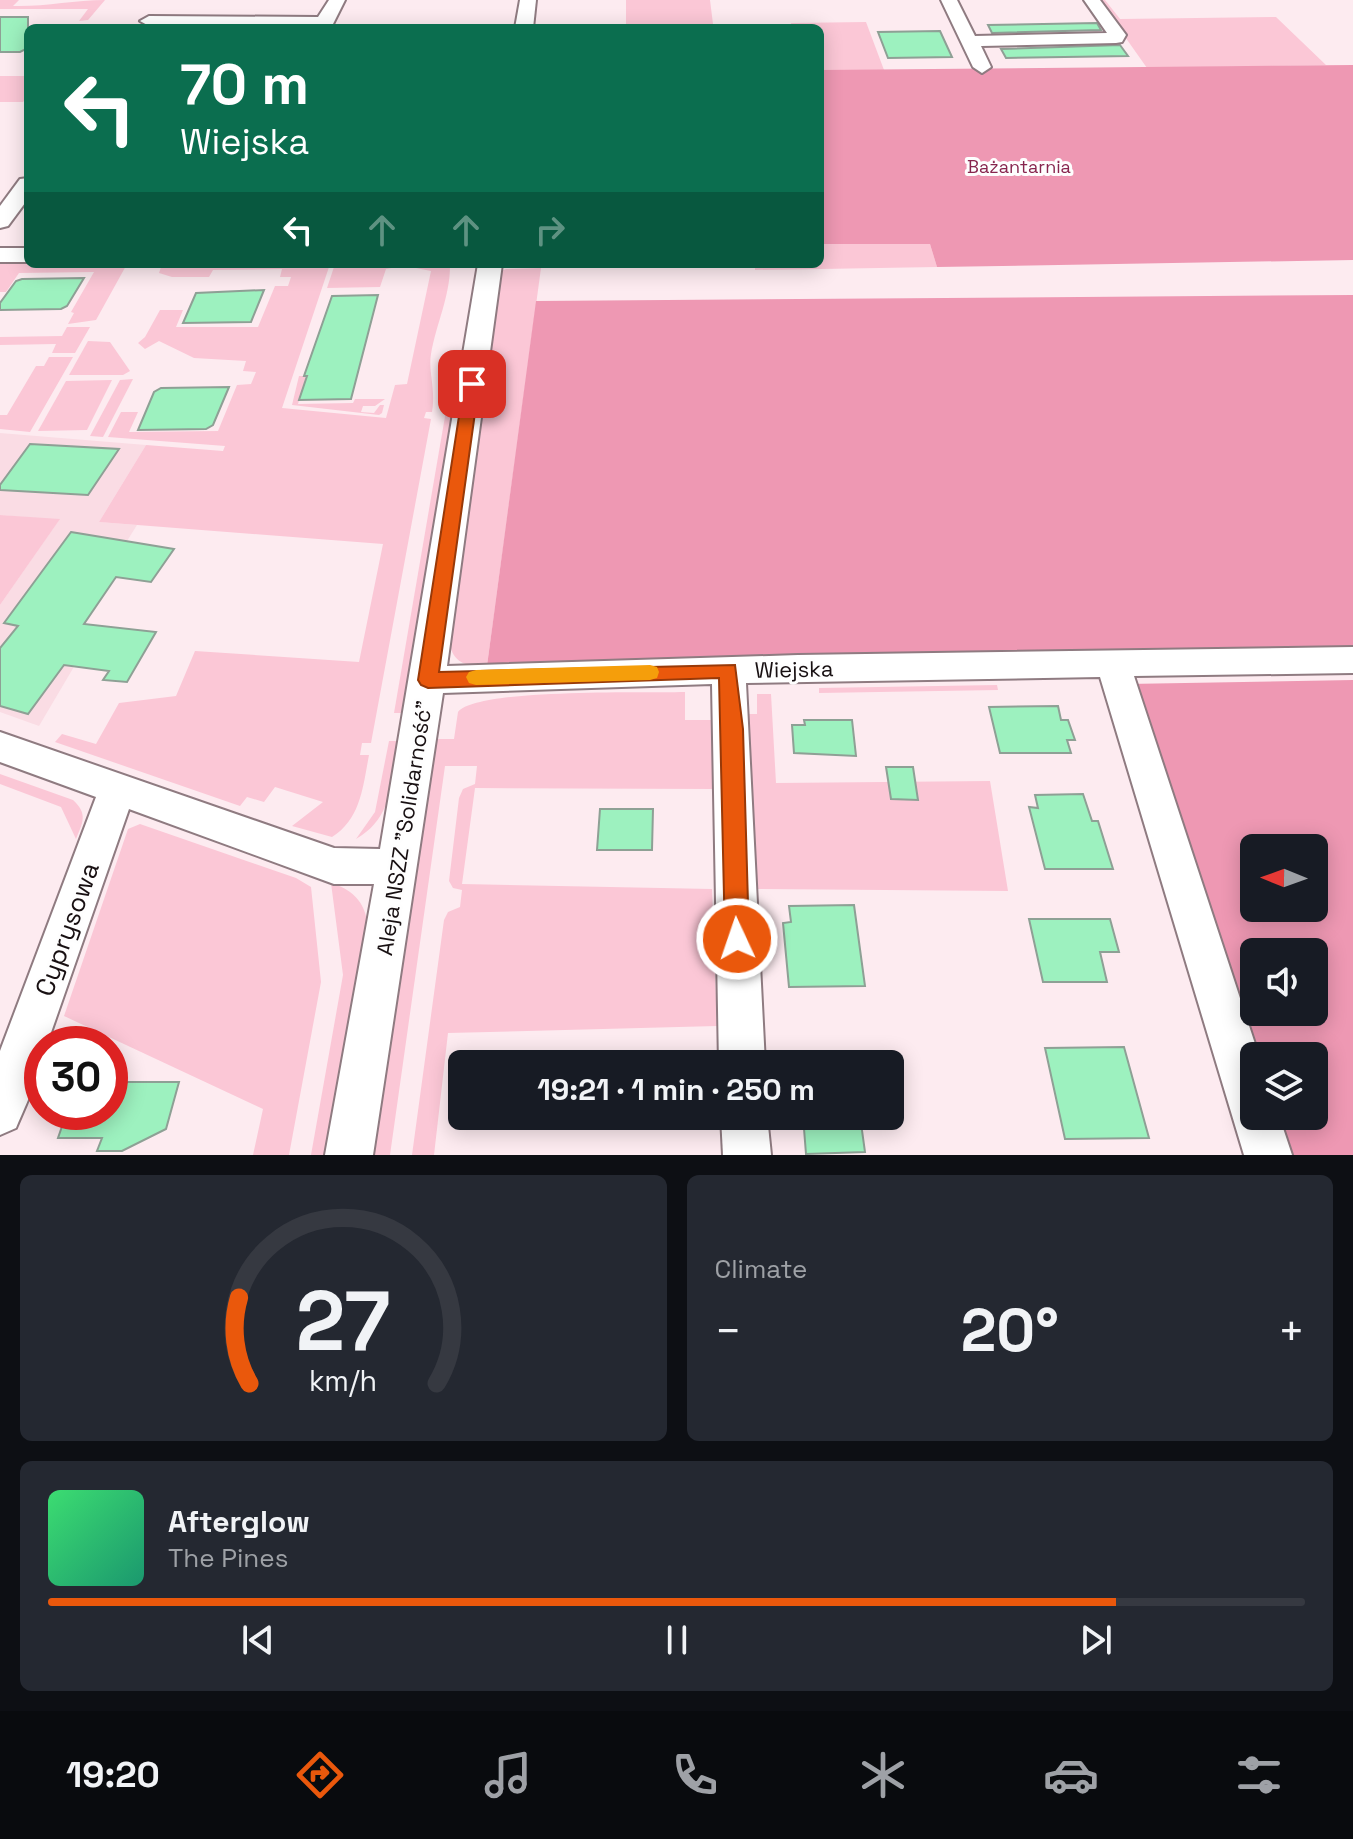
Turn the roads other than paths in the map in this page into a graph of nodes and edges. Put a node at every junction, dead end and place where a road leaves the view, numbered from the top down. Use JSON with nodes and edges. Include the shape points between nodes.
{"nodes":[{"id":1,"x":165,"y":0,"type":"edge"},
{"id":2,"x":337,"y":0,"type":"edge"},
{"id":3,"x":528,"y":0,"type":"edge"},
{"id":4,"x":949,"y":0,"type":"edge"},
{"id":5,"x":1092,"y":0,"type":"edge"},
{"id":6,"x":147,"y":24,"type":"edge"},
{"id":7,"x":525,"y":24,"type":"edge"},
{"id":8,"x":970,"y":41,"type":"junction"},
{"id":9,"x":982,"y":67,"type":"dead end"},
{"id":10,"x":24,"y":189,"type":"edge"},
{"id":11,"x":0,"y":221,"type":"edge"},
{"id":12,"x":0,"y":255,"type":"edge"},
{"id":13,"x":24,"y":255,"type":"edge"},
{"id":14,"x":489,"y":268,"type":"edge"},
{"id":15,"x":1353,"y":660,"type":"edge"},
{"id":16,"x":1113,"y":664,"type":"junction"},
{"id":17,"x":728,"y":670,"type":"junction"},
{"id":18,"x":428,"y":680,"type":"junction"},
{"id":19,"x":0,"y":747,"type":"edge"},
{"id":20,"x":117,"y":790,"type":"junction"},
{"id":21,"x":397,"y":867,"type":"junction"},
{"id":22,"x":742,"y":1050,"type":"edge"},
{"id":23,"x":1240,"y":1066,"type":"edge"},
{"id":24,"x":4,"y":1087,"type":"edge"},
{"id":25,"x":745,"y":1130,"type":"edge"},
{"id":26,"x":1260,"y":1130,"type":"edge"},
{"id":27,"x":349,"y":1155,"type":"edge"},
{"id":28,"x":747,"y":1155,"type":"edge"},
{"id":29,"x":1268,"y":1155,"type":"edge"}],
"edges":[{"from":1,"to":6,"type":"street"},
{"from":2,"to":6,"type":"street","via":[[327,20],[318,22]]},
{"from":3,"to":7,"type":"street"},
{"from":4,"to":8,"type":"street"},
{"from":5,"to":8,"type":"street","via":[[1116,38]]},
{"from":8,"to":9,"type":"street"},
{"from":10,"to":11,"type":"street"},
{"from":12,"to":13,"type":"street"},
{"from":14,"to":18,"type":"street","name":"Aleja NSZZ \"Solidarność\""},
{"from":15,"to":16,"type":"street","name":"Wiejska"},
{"from":16,"to":17,"type":"street","name":"Wiejska"},
{"from":16,"to":23,"type":"street"},
{"from":17,"to":18,"type":"street","name":"Wiejska"},
{"from":17,"to":22,"type":"street"},
{"from":18,"to":21,"type":"street","name":"Aleja NSZZ \"Solidarność\""},
{"from":19,"to":20,"type":"street"},
{"from":20,"to":21,"type":"street","via":[[334,866]]},
{"from":20,"to":24,"type":"street","name":"Cyprysowa"},
{"from":21,"to":27,"type":"street","name":"Aleja NSZZ \"Solidarność\""},
{"from":25,"to":28,"type":"street"},
{"from":26,"to":29,"type":"street"}]}
